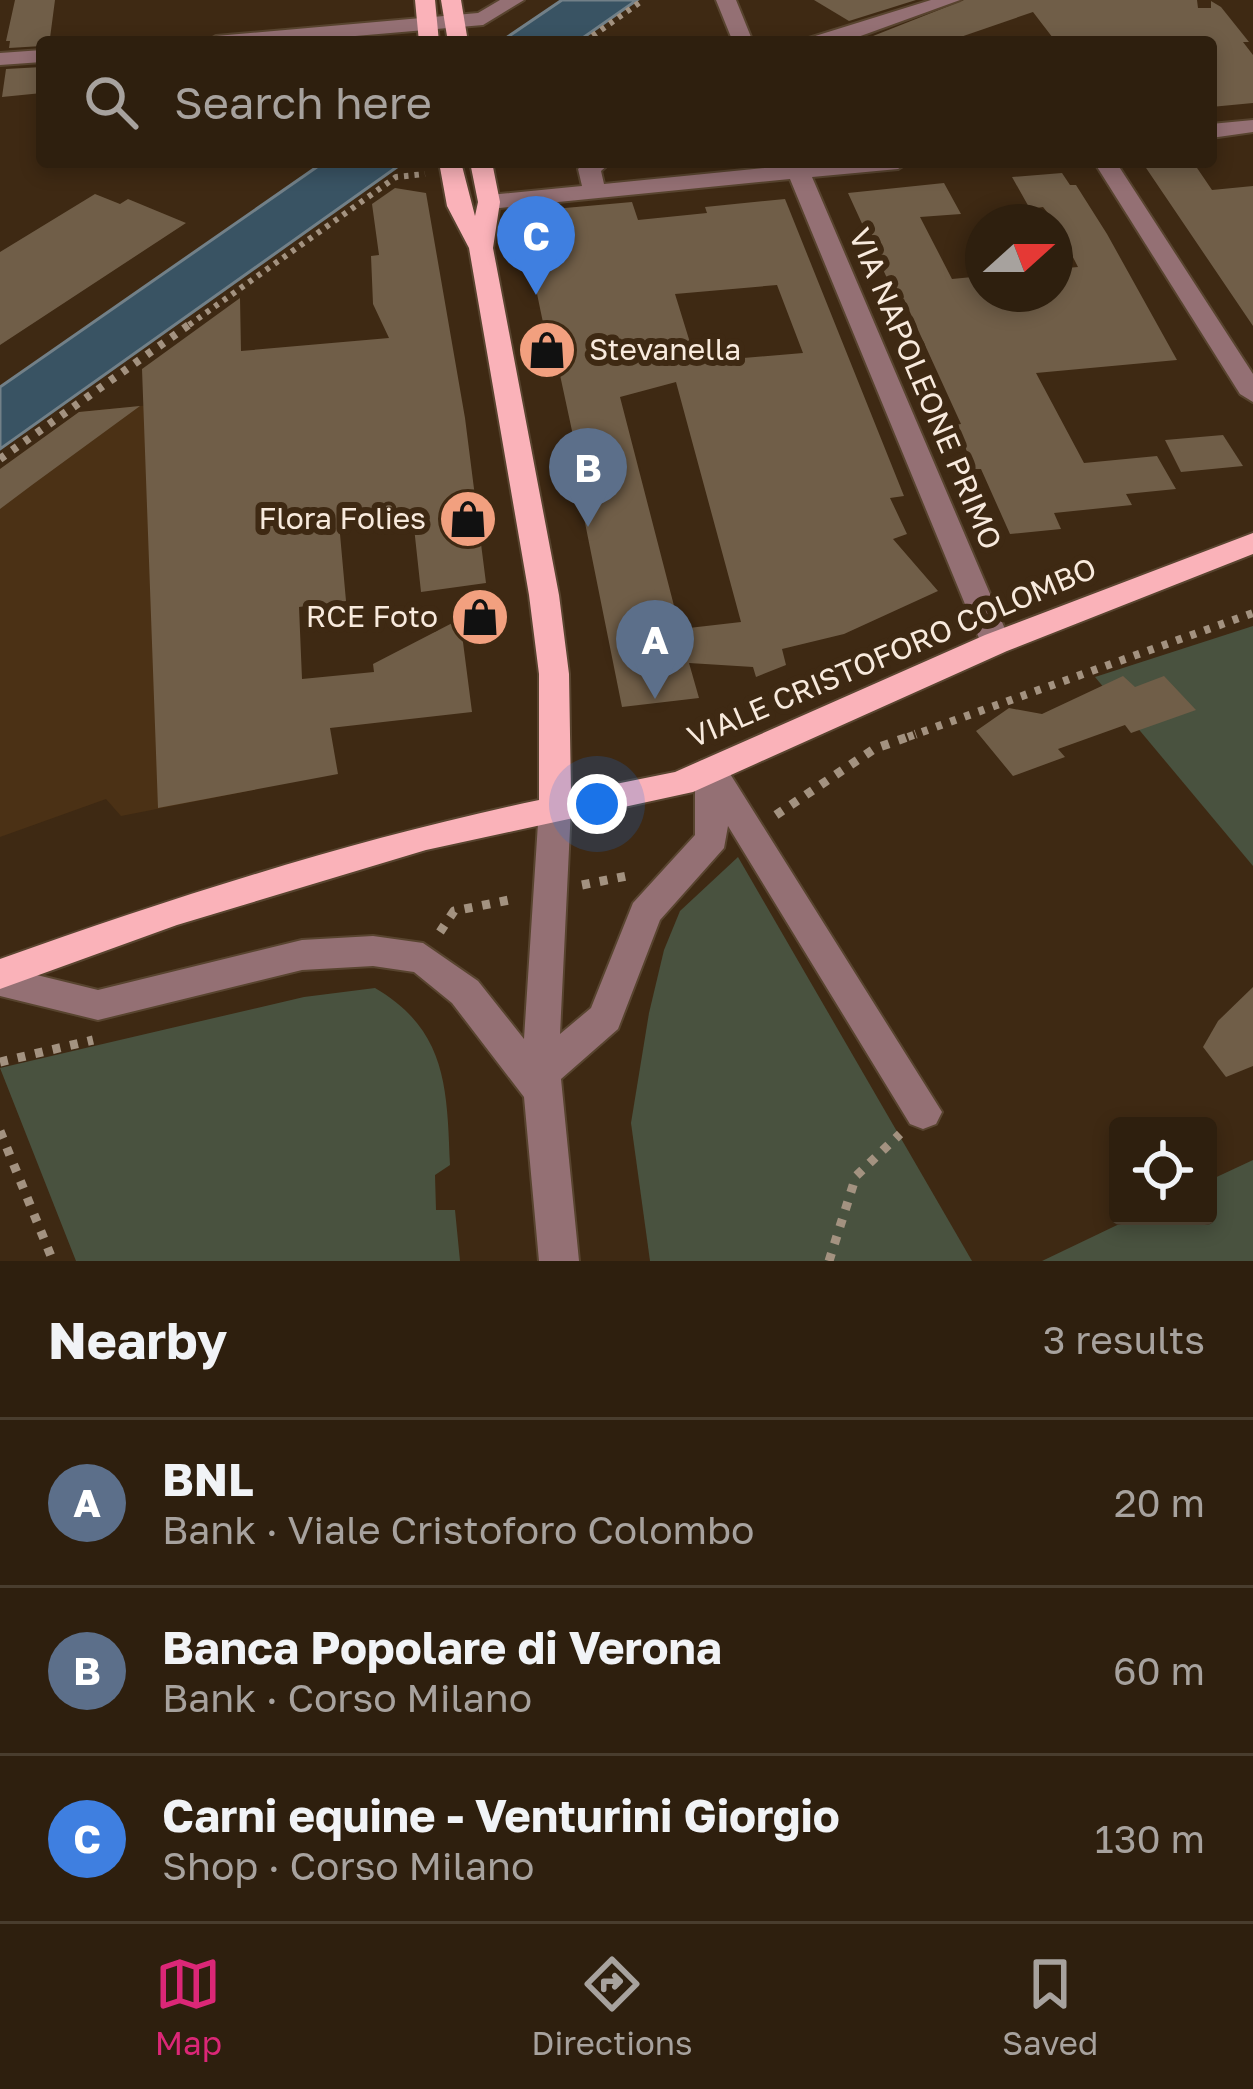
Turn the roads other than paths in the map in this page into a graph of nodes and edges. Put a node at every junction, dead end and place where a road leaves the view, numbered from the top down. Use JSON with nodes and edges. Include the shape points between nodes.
{"nodes":[{"id":1,"x":424,"y":0,"type":"edge"},
{"id":2,"x":451,"y":0,"type":"edge"},
{"id":3,"x":514,"y":0,"type":"edge"},
{"id":4,"x":726,"y":0,"type":"edge"},
{"id":5,"x":950,"y":0,"type":"edge"},
{"id":6,"x":457,"y":32,"type":"edge"},
{"id":7,"x":428,"y":33,"type":"edge"},
{"id":8,"x":357,"y":36,"type":"edge"},
{"id":9,"x":741,"y":36,"type":"edge"},
{"id":10,"x":839,"y":36,"type":"edge"},
{"id":11,"x":36,"y":56,"type":"edge"},
{"id":12,"x":0,"y":59,"type":"edge"},
{"id":13,"x":1253,"y":126,"type":"edge"},
{"id":14,"x":1217,"y":129,"type":"edge"},
{"id":15,"x":451,"y":168,"type":"edge"},
{"id":16,"x":482,"y":168,"type":"edge"},
{"id":17,"x":591,"y":168,"type":"edge"},
{"id":18,"x":788,"y":168,"type":"edge"},
{"id":19,"x":796,"y":168,"type":"edge"},
{"id":20,"x":1109,"y":168,"type":"edge"},
{"id":21,"x":595,"y":193,"type":"junction"},
{"id":22,"x":489,"y":202,"type":"junction"},
{"id":23,"x":481,"y":248,"type":"junction"},
{"id":24,"x":1253,"y":394,"type":"edge"},
{"id":25,"x":1253,"y":543,"type":"edge"},
{"id":26,"x":996,"y":643,"type":"junction"},
{"id":27,"x":711,"y":770,"type":"junction"},
{"id":28,"x":554,"y":808,"type":"junction"},
{"id":29,"x":0,"y":977,"type":"edge"},
{"id":30,"x":541,"y":1081,"type":"junction"},
{"id":31,"x":923,"y":1112,"type":"road end"},
{"id":32,"x":559,"y":1261,"type":"edge"}],
"edges":[{"from":1,"to":7,"type":"main road"},
{"from":2,"to":6,"type":"main road"},
{"from":3,"to":6,"type":"street"},
{"from":4,"to":9,"type":"street"},
{"from":5,"to":10,"type":"street"},
{"from":6,"to":7,"type":"street"},
{"from":7,"to":8,"type":"street"},
{"from":11,"to":12,"type":"street"},
{"from":13,"to":14,"type":"street"},
{"from":15,"to":23,"type":"main road","via":[[458,206]]},
{"from":16,"to":22,"type":"main road"},
{"from":17,"to":21,"type":"street"},
{"from":18,"to":21,"type":"street"},
{"from":19,"to":26,"type":"street","name":"VIA NAPOLEONE PRIMO"},
{"from":20,"to":24,"type":"street"},
{"from":21,"to":22,"type":"street"},
{"from":22,"to":23,"type":"main road"},
{"from":23,"to":28,"type":"main road","via":[[544,595],[554,674]]},
{"from":25,"to":26,"type":"main road","name":"VIALE CRISTOFORO COLOMBO"},
{"from":26,"to":27,"type":"main road","name":"VIALE CRISTOFORO COLOMBO"},
{"from":27,"to":28,"type":"main road","name":"VIALE CRISTOFORO COLOMBO","via":[[644,794]]},
{"from":27,"to":30,"type":"street","via":[[712,839],[645,913],[605,1018]]},
{"from":27,"to":31,"type":"street"},
{"from":28,"to":29,"type":"main road","name":"VIALE CRISTOFORO COLOMBO","via":[[172,912]]},
{"from":28,"to":30,"type":"street"},
{"from":29,"to":30,"type":"street","via":[[98,1005],[302,956],[373,951],[423,958],[465,992]]},
{"from":30,"to":32,"type":"street"}]}
